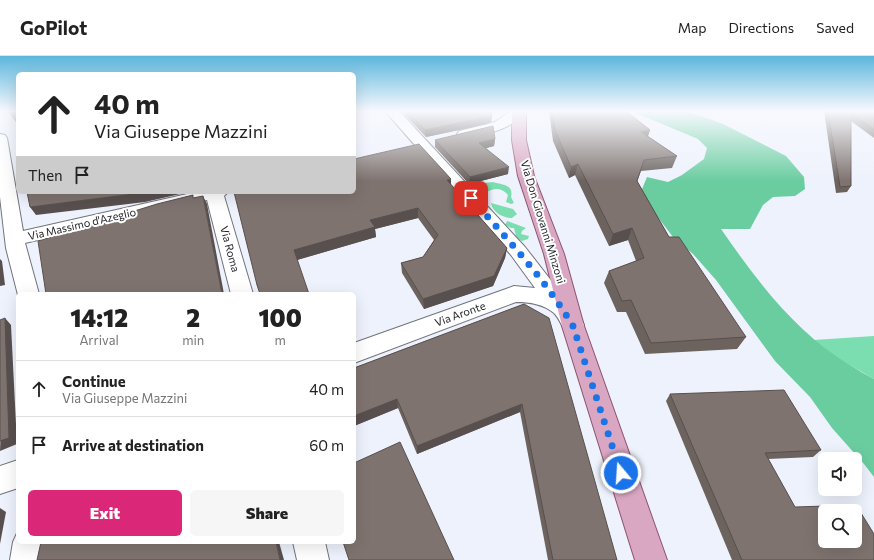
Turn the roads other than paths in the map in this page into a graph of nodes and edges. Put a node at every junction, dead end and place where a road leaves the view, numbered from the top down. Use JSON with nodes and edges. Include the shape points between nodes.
{"nodes":[{"id":1,"x":413,"y":135,"type":"edge"},
{"id":2,"x":463,"y":135,"type":"edge"},
{"id":3,"x":519,"y":135,"type":"edge"},
{"id":4,"x":453,"y":137,"type":"edge"},
{"id":5,"x":0,"y":138,"type":"edge"},
{"id":6,"x":216,"y":195,"type":"edge"},
{"id":7,"x":15,"y":239,"type":"junction"},
{"id":8,"x":27,"y":292,"type":"edge"},
{"id":9,"x":241,"y":292,"type":"edge"},
{"id":10,"x":568,"y":319,"type":"junction"},
{"id":11,"x":356,"y":353,"type":"edge"},
{"id":12,"x":16,"y":475,"type":"edge"},
{"id":13,"x":0,"y":480,"type":"edge"},
{"id":14,"x":29,"y":544,"type":"edge"},
{"id":15,"x":309,"y":544,"type":"edge"},
{"id":16,"x":26,"y":560,"type":"edge"},
{"id":17,"x":313,"y":560,"type":"edge"},
{"id":18,"x":651,"y":560,"type":"edge"}],
"edges":[{"from":1,"to":10,"type":"street","via":[[518,251]]},
{"from":2,"to":4,"type":"street"},
{"from":3,"to":10,"type":"main road","name":"Via Don Giovanni Minzoni","via":[[526,176],[554,254]]},
{"from":5,"to":7,"type":"street"},
{"from":6,"to":7,"type":"street","name":"Via Massimo d'Azeglio"},
{"from":6,"to":9,"type":"street","name":"Via Roma"},
{"from":7,"to":8,"type":"street"},
{"from":10,"to":11,"type":"street","name":"Via Aronte","via":[[548,298],[514,294]]},
{"from":10,"to":18,"type":"main road","name":"Via Don Giovanni Minzoni"},
{"from":12,"to":13,"type":"street"},
{"from":14,"to":16,"type":"street"},
{"from":15,"to":17,"type":"street"}]}
